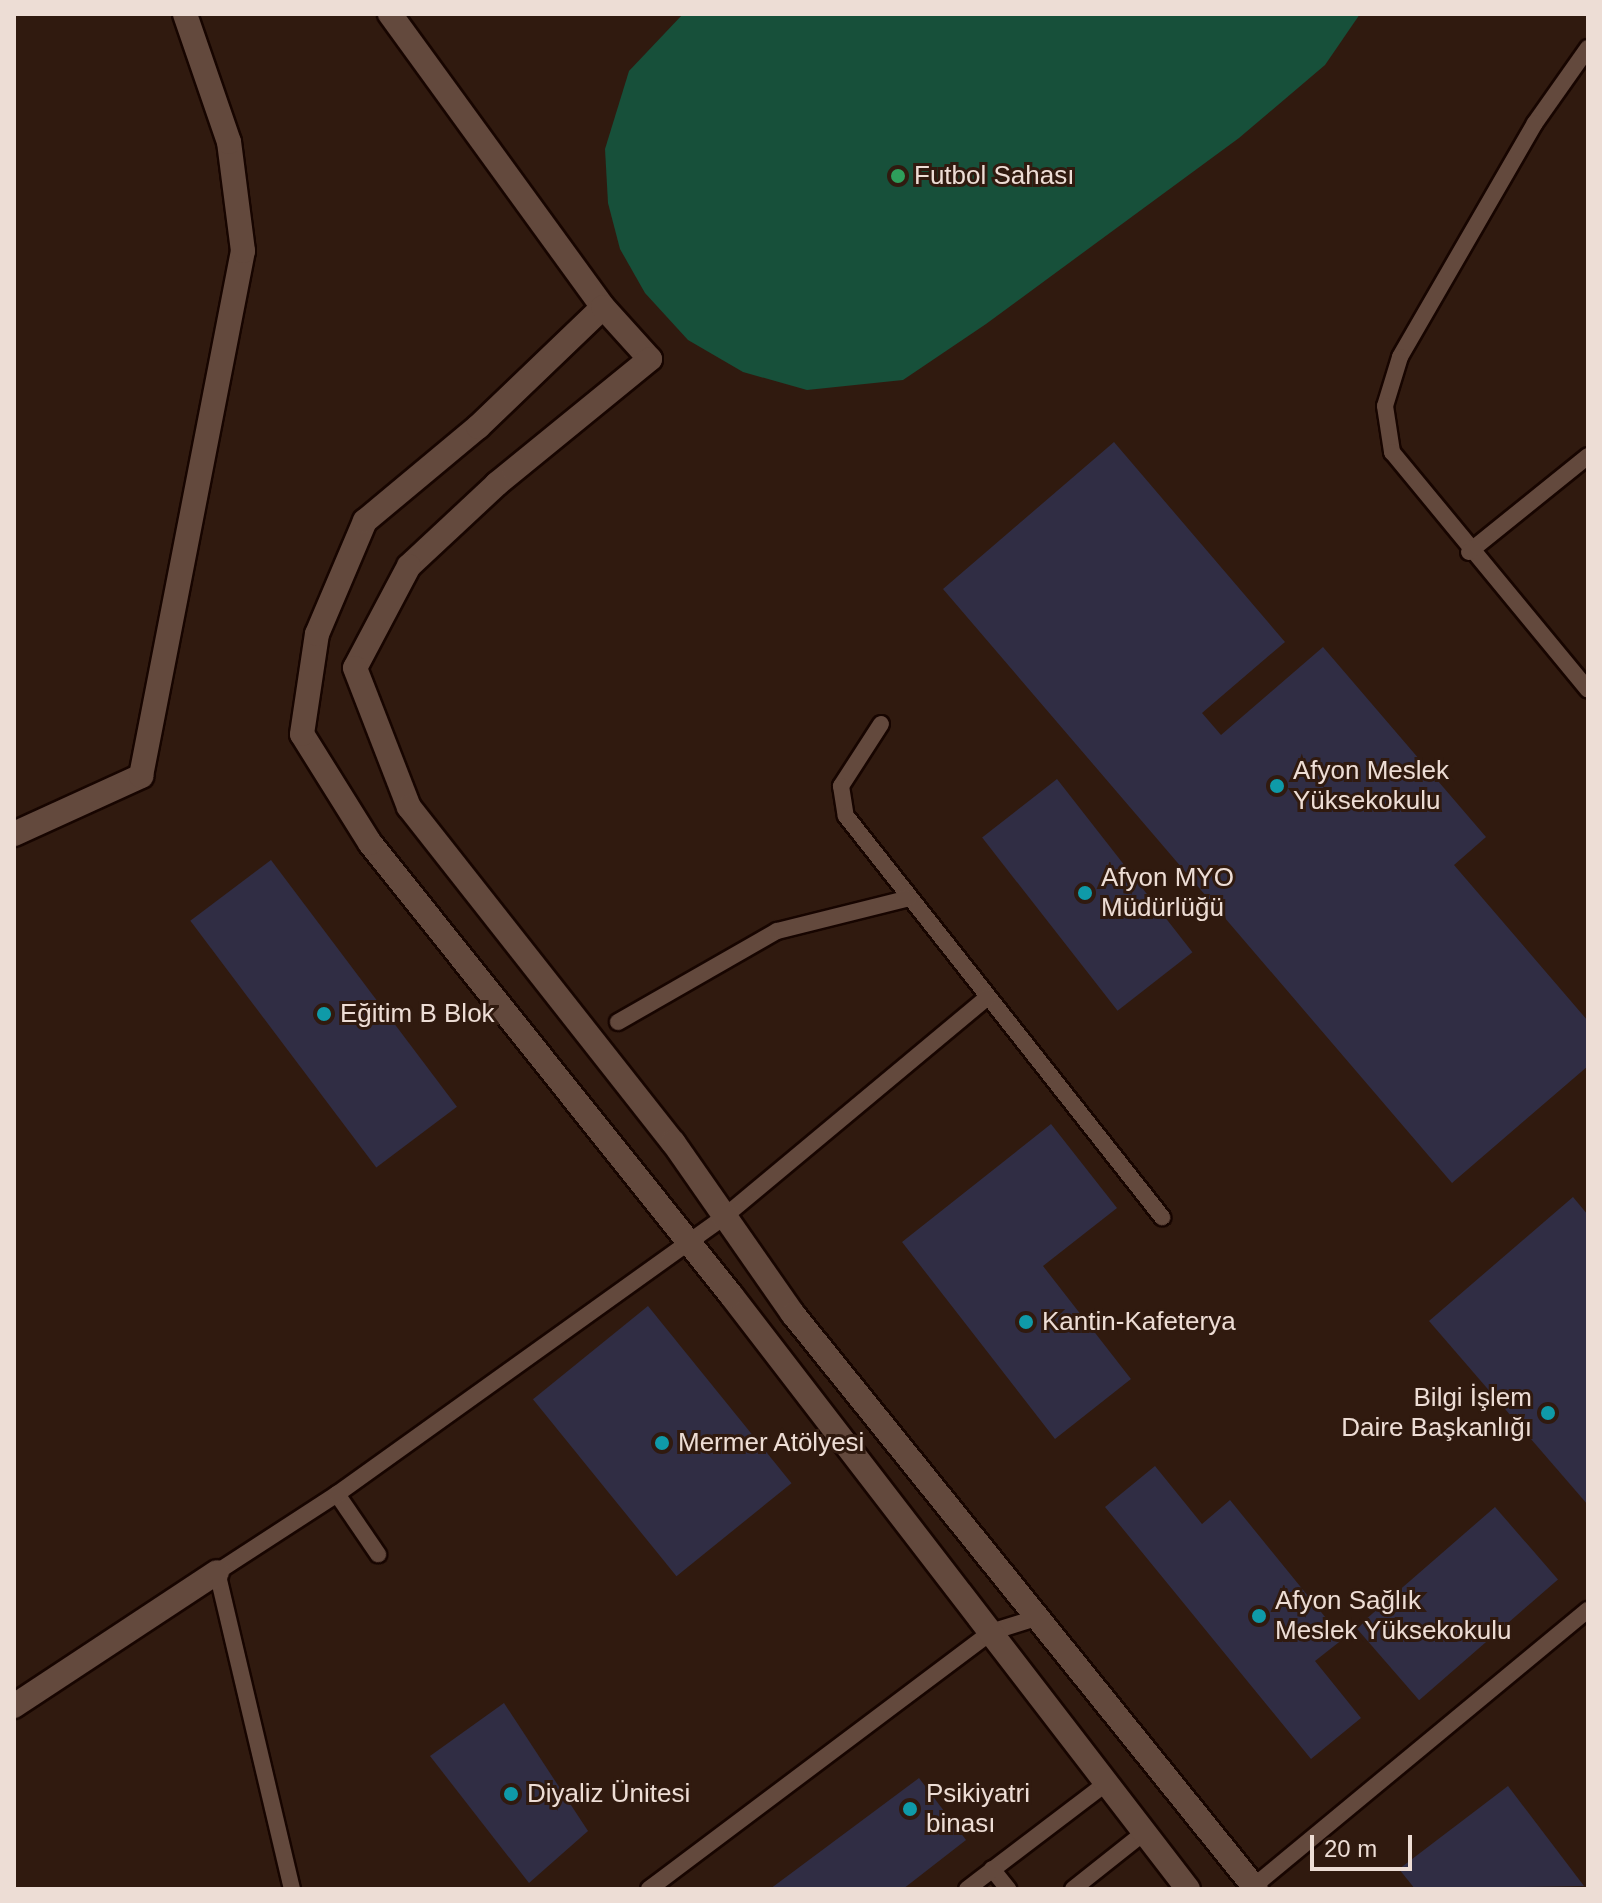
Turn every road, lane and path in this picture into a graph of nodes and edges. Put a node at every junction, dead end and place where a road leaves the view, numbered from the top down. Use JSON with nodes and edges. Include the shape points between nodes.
{"nodes":[{"id":1,"x":185,"y":14,"type":"edge"},
{"id":2,"x":390,"y":14,"type":"edge"},
{"id":3,"x":1588,"y":48,"type":"edge"},
{"id":4,"x":603,"y":307,"type":"junction"},
{"id":5,"x":1588,"y":456,"type":"edge"},
{"id":6,"x":1469,"y":552,"type":"junction"},
{"id":7,"x":1588,"y":690,"type":"edge"},
{"id":8,"x":881,"y":724,"type":"dead end"},
{"id":9,"x":14,"y":834,"type":"edge"},
{"id":10,"x":909,"y":898,"type":"junction"},
{"id":11,"x":988,"y":997,"type":"junction"},
{"id":12,"x":618,"y":1022,"type":"dead end"},
{"id":13,"x":725,"y":1216,"type":"junction"},
{"id":14,"x":1162,"y":1217,"type":"dead end"},
{"id":15,"x":685,"y":1240,"type":"junction"},
{"id":16,"x":337,"y":1494,"type":"junction"},
{"id":17,"x":378,"y":1554,"type":"dead end"},
{"id":18,"x":217,"y":1572,"type":"junction"},
{"id":19,"x":1588,"y":1610,"type":"edge"},
{"id":20,"x":1039,"y":1617,"type":"junction"},
{"id":21,"x":991,"y":1632,"type":"junction"},
{"id":22,"x":14,"y":1706,"type":"edge"},
{"id":23,"x":1108,"y":1782,"type":"junction"},
{"id":24,"x":1145,"y":1832,"type":"junction"},
{"id":25,"x":992,"y":1869,"type":"junction"},
{"id":26,"x":1255,"y":1888,"type":"edge"},
{"id":27,"x":292,"y":1889,"type":"edge"},
{"id":28,"x":649,"y":1889,"type":"edge"},
{"id":29,"x":967,"y":1889,"type":"edge"},
{"id":30,"x":1008,"y":1889,"type":"edge"},
{"id":31,"x":1073,"y":1889,"type":"edge"},
{"id":32,"x":1188,"y":1889,"type":"edge"}],
"edges":[{"from":1,"to":9,"type":"street","via":[[229,142],[243,251],[141,776]]},
{"from":2,"to":4,"type":"street"},
{"from":3,"to":6,"type":"lane","via":[[1535,123],[1400,357],[1385,406],[1392,452]]},
{"from":4,"to":13,"type":"street","via":[[650,359],[497,484],[409,566],[355,668],[409,807],[673,1142]]},
{"from":4,"to":15,"type":"street","via":[[478,427],[365,521],[317,634],[302,734],[370,843]]},
{"from":5,"to":6,"type":"lane"},
{"from":6,"to":7,"type":"lane"},
{"from":8,"to":10,"type":"lane","via":[[841,786],[846,816]]},
{"from":10,"to":11,"type":"lane"},
{"from":10,"to":12,"type":"lane","via":[[777,931]]},
{"from":11,"to":13,"type":"lane"},
{"from":11,"to":14,"type":"lane"},
{"from":13,"to":15,"type":"lane"},
{"from":13,"to":20,"type":"street","via":[[793,1314]]},
{"from":15,"to":16,"type":"lane"},
{"from":15,"to":21,"type":"street"},
{"from":16,"to":17,"type":"lane"},
{"from":16,"to":18,"type":"lane"},
{"from":18,"to":22,"type":"street"},
{"from":18,"to":27,"type":"lane"},
{"from":19,"to":26,"type":"lane"},
{"from":20,"to":21,"type":"lane"},
{"from":20,"to":26,"type":"street"},
{"from":21,"to":23,"type":"street"},
{"from":21,"to":28,"type":"lane"},
{"from":23,"to":24,"type":"street"},
{"from":23,"to":25,"type":"lane"},
{"from":24,"to":31,"type":"lane"},
{"from":24,"to":32,"type":"street"},
{"from":25,"to":29,"type":"lane"},
{"from":25,"to":30,"type":"lane"}]}
